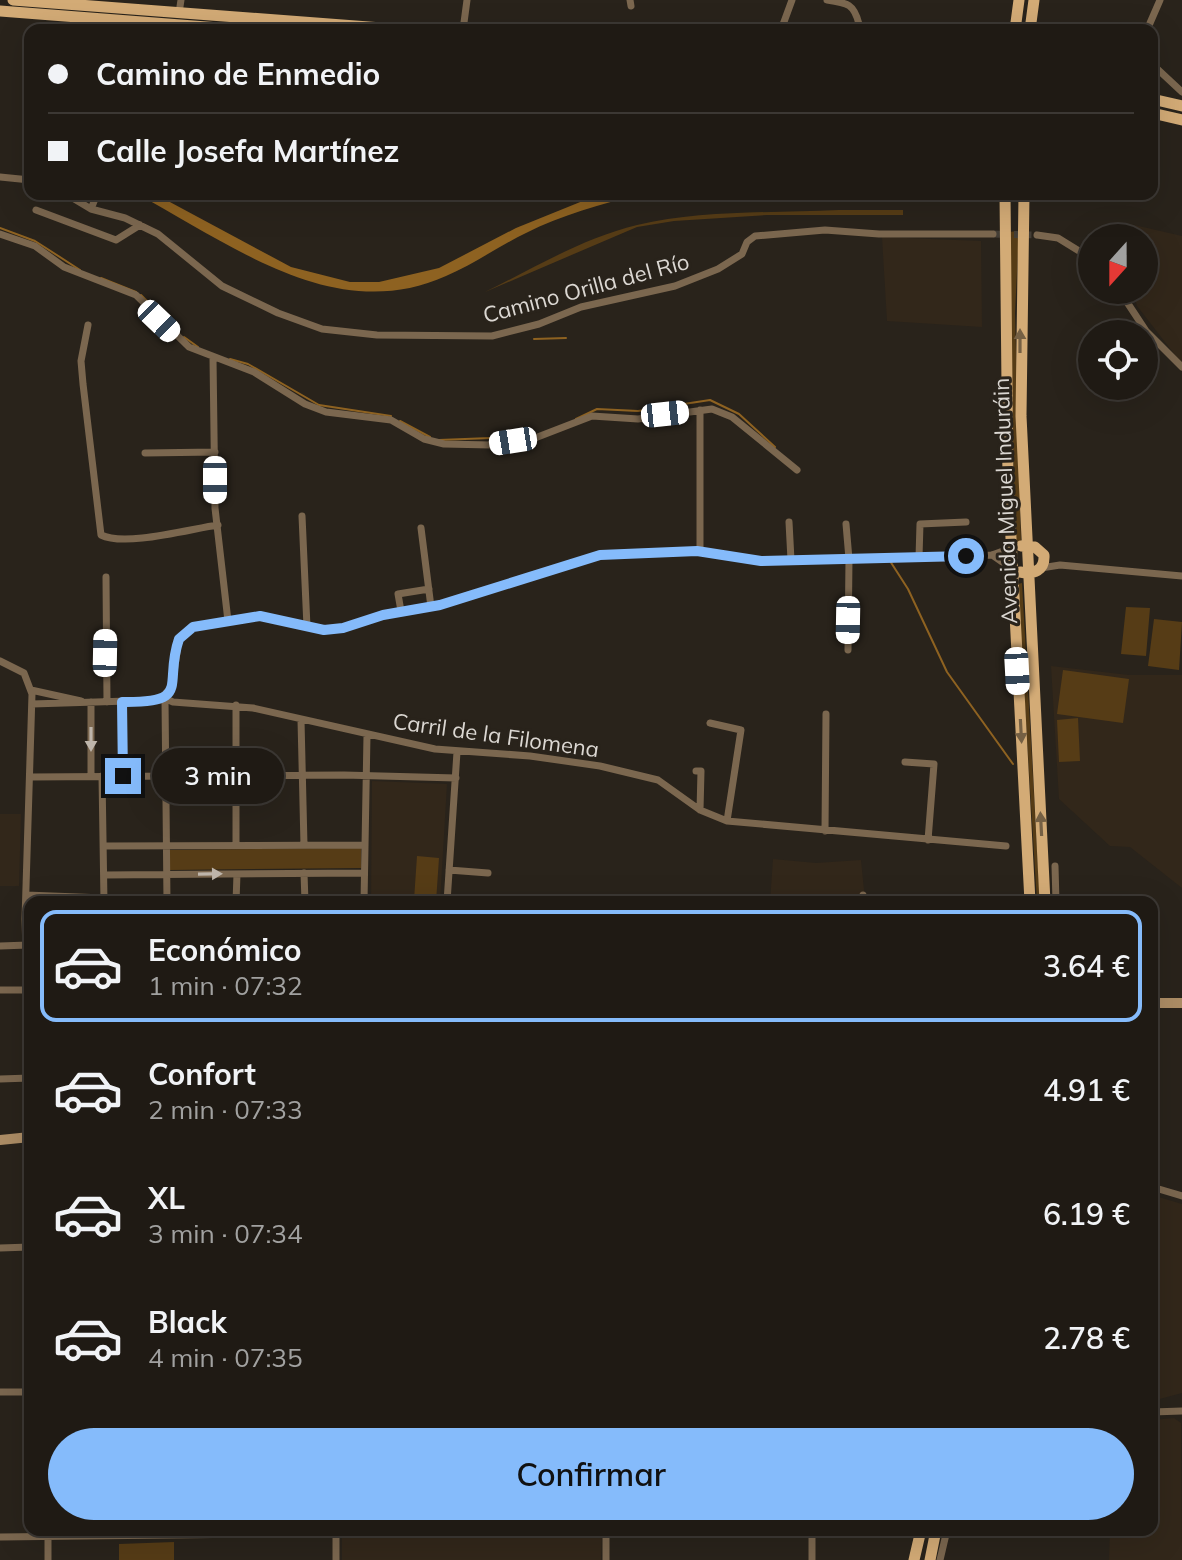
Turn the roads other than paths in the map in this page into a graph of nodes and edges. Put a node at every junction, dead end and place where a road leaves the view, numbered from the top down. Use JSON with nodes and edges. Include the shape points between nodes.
{"nodes":[{"id":1,"x":13,"y":0,"type":"edge"},
{"id":2,"x":467,"y":0,"type":"edge"},
{"id":3,"x":792,"y":0,"type":"edge"},
{"id":4,"x":827,"y":0,"type":"edge"},
{"id":5,"x":1019,"y":0,"type":"edge"},
{"id":6,"x":1034,"y":0,"type":"edge"},
{"id":7,"x":1160,"y":0,"type":"edge"},
{"id":8,"x":0,"y":11,"type":"edge"},
{"id":9,"x":178,"y":17,"type":"edge"},
{"id":10,"x":214,"y":24,"type":"edge"},
{"id":11,"x":302,"y":24,"type":"edge"},
{"id":12,"x":464,"y":24,"type":"edge"},
{"id":13,"x":783,"y":24,"type":"edge"},
{"id":14,"x":859,"y":24,"type":"dead end"},
{"id":15,"x":1016,"y":24,"type":"edge"},
{"id":16,"x":1031,"y":24,"type":"edge"},
{"id":17,"x":1150,"y":24,"type":"edge"},
{"id":18,"x":1158,"y":70,"type":"edge"},
{"id":19,"x":1182,"y":92,"type":"edge"},
{"id":20,"x":1158,"y":100,"type":"edge"},
{"id":21,"x":1182,"y":106,"type":"edge"},
{"id":22,"x":1158,"y":114,"type":"edge"},
{"id":23,"x":1182,"y":120,"type":"edge"},
{"id":24,"x":0,"y":177,"type":"edge"},
{"id":25,"x":24,"y":179,"type":"edge"},
{"id":26,"x":76,"y":200,"type":"edge"},
{"id":27,"x":95,"y":200,"type":"edge"},
{"id":28,"x":1005,"y":200,"type":"edge"},
{"id":29,"x":1024,"y":200,"type":"edge"},
{"id":30,"x":91,"y":209,"type":"junction"},
{"id":31,"x":36,"y":210,"type":"dead end"},
{"id":32,"x":140,"y":225,"type":"junction"},
{"id":33,"x":0,"y":234,"type":"edge"},
{"id":34,"x":993,"y":234,"type":"tunnel mouth"},
{"id":35,"x":1037,"y":235,"type":"tunnel mouth"},
{"id":36,"x":1078,"y":250,"type":"edge"},
{"id":37,"x":1128,"y":304,"type":"edge"},
{"id":38,"x":88,"y":325,"type":"dead end"},
{"id":39,"x":213,"y":358,"type":"junction"},
{"id":40,"x":1182,"y":367,"type":"edge"},
{"id":41,"x":700,"y":410,"type":"junction"},
{"id":42,"x":215,"y":452,"type":"junction"},
{"id":43,"x":145,"y":453,"type":"dead end"},
{"id":44,"x":797,"y":470,"type":"dead end"},
{"id":45,"x":302,"y":516,"type":"dead end"},
{"id":46,"x":789,"y":522,"type":"dead end"},
{"id":47,"x":966,"y":522,"type":"dead end"},
{"id":48,"x":846,"y":524,"type":"dead end"},
{"id":49,"x":218,"y":525,"type":"junction"},
{"id":50,"x":421,"y":528,"type":"dead end"},
{"id":51,"x":1025,"y":545,"type":"junction"},
{"id":52,"x":1011,"y":548,"type":"junction"},
{"id":53,"x":700,"y":552,"type":"junction"},
{"id":54,"x":992,"y":555,"type":"junction"},
{"id":55,"x":1044,"y":555,"type":"junction"},
{"id":56,"x":919,"y":557,"type":"junction"},
{"id":57,"x":849,"y":559,"type":"junction"},
{"id":58,"x":791,"y":560,"type":"junction"},
{"id":59,"x":1060,"y":565,"type":"junction"},
{"id":60,"x":1012,"y":569,"type":"junction"},
{"id":61,"x":1041,"y":569,"type":"junction"},
{"id":62,"x":1027,"y":573,"type":"junction"},
{"id":63,"x":1182,"y":576,"type":"edge"},
{"id":64,"x":106,"y":577,"type":"dead end"},
{"id":65,"x":429,"y":589,"type":"junction"},
{"id":66,"x":431,"y":607,"type":"junction"},
{"id":67,"x":401,"y":611,"type":"junction"},
{"id":68,"x":228,"y":621,"type":"junction"},
{"id":69,"x":307,"y":627,"type":"junction"},
{"id":70,"x":848,"y":650,"type":"dead end"},
{"id":71,"x":0,"y":661,"type":"edge"},
{"id":72,"x":31,"y":690,"type":"junction"},
{"id":73,"x":164,"y":699,"type":"junction"},
{"id":74,"x":91,"y":702,"type":"junction"},
{"id":75,"x":107,"y":702,"type":"junction"},
{"id":76,"x":122,"y":702,"type":"junction"},
{"id":77,"x":32,"y":704,"type":"junction"},
{"id":78,"x":236,"y":705,"type":"junction"},
{"id":79,"x":826,"y":714,"type":"dead end"},
{"id":80,"x":301,"y":720,"type":"junction"},
{"id":81,"x":710,"y":723,"type":"dead end"},
{"id":82,"x":367,"y":735,"type":"junction"},
{"id":83,"x":457,"y":752,"type":"junction"},
{"id":84,"x":905,"y":762,"type":"dead end"},
{"id":85,"x":696,"y":771,"type":"dead end"},
{"id":86,"x":236,"y":775,"type":"junction"},
{"id":87,"x":302,"y":775,"type":"junction"},
{"id":88,"x":91,"y":776,"type":"junction"},
{"id":89,"x":102,"y":776,"type":"junction"},
{"id":90,"x":123,"y":776,"type":"junction"},
{"id":91,"x":165,"y":776,"type":"junction"},
{"id":92,"x":365,"y":776,"type":"junction"},
{"id":93,"x":30,"y":777,"type":"junction"},
{"id":94,"x":456,"y":778,"type":"junction"},
{"id":95,"x":700,"y":810,"type":"junction"},
{"id":96,"x":727,"y":821,"type":"junction"},
{"id":97,"x":825,"y":831,"type":"junction"},
{"id":98,"x":928,"y":840,"type":"junction"},
{"id":99,"x":236,"y":845,"type":"junction"},
{"id":100,"x":304,"y":845,"type":"junction"},
{"id":101,"x":364,"y":845,"type":"junction"},
{"id":102,"x":104,"y":846,"type":"junction"},
{"id":103,"x":166,"y":846,"type":"junction"},
{"id":104,"x":1006,"y":846,"type":"dead end"},
{"id":105,"x":1055,"y":866,"type":"dead end"},
{"id":106,"x":449,"y":870,"type":"junction"},
{"id":107,"x":304,"y":873,"type":"junction"},
{"id":108,"x":364,"y":873,"type":"junction"},
{"id":109,"x":488,"y":873,"type":"dead end"},
{"id":110,"x":166,"y":874,"type":"junction"},
{"id":111,"x":237,"y":874,"type":"junction"},
{"id":112,"x":104,"y":875,"type":"junction"},
{"id":113,"x":26,"y":895,"type":"joint"},
{"id":114,"x":42,"y":896,"type":"edge"},
{"id":115,"x":104,"y":896,"type":"edge"},
{"id":116,"x":167,"y":896,"type":"edge"},
{"id":117,"x":236,"y":896,"type":"edge"},
{"id":118,"x":305,"y":896,"type":"edge"},
{"id":119,"x":364,"y":896,"type":"edge"},
{"id":120,"x":447,"y":896,"type":"edge"},
{"id":121,"x":1030,"y":896,"type":"edge"},
{"id":122,"x":1045,"y":896,"type":"edge"},
{"id":123,"x":1056,"y":896,"type":"edge"},
{"id":124,"x":24,"y":945,"type":"edge"},
{"id":125,"x":0,"y":946,"type":"edge"},
{"id":126,"x":0,"y":990,"type":"edge"},
{"id":127,"x":24,"y":990,"type":"edge"},
{"id":128,"x":1158,"y":1003,"type":"edge"},
{"id":129,"x":1182,"y":1003,"type":"edge"},
{"id":130,"x":0,"y":1079,"type":"edge"},
{"id":131,"x":24,"y":1079,"type":"edge"},
{"id":132,"x":24,"y":1138,"type":"edge"},
{"id":133,"x":0,"y":1140,"type":"edge"},
{"id":134,"x":1158,"y":1189,"type":"edge"},
{"id":135,"x":1182,"y":1196,"type":"edge"},
{"id":136,"x":24,"y":1247,"type":"edge"},
{"id":137,"x":0,"y":1248,"type":"edge"},
{"id":138,"x":0,"y":1392,"type":"edge"},
{"id":139,"x":24,"y":1392,"type":"edge"},
{"id":140,"x":1182,"y":1411,"type":"edge"},
{"id":141,"x":1158,"y":1412,"type":"edge"},
{"id":142,"x":24,"y":1535,"type":"edge"},
{"id":143,"x":48,"y":1536,"type":"edge"},
{"id":144,"x":336,"y":1536,"type":"edge"},
{"id":145,"x":606,"y":1536,"type":"edge"},
{"id":146,"x":812,"y":1536,"type":"edge"},
{"id":147,"x":920,"y":1536,"type":"edge"},
{"id":148,"x":935,"y":1536,"type":"edge"},
{"id":149,"x":946,"y":1536,"type":"edge"},
{"id":150,"x":0,"y":1537,"type":"edge"},
{"id":151,"x":48,"y":1560,"type":"edge"},
{"id":152,"x":336,"y":1560,"type":"edge"},
{"id":153,"x":606,"y":1560,"type":"edge"},
{"id":154,"x":812,"y":1560,"type":"edge"},
{"id":155,"x":914,"y":1560,"type":"edge"},
{"id":156,"x":930,"y":1560,"type":"edge"},
{"id":157,"x":940,"y":1560,"type":"edge"}],
"edges":[{"from":1,"to":9,"type":"main road"},
{"from":2,"to":12,"type":"street"},
{"from":3,"to":13,"type":"street"},
{"from":4,"to":14,"type":"street","via":[[850,3]]},
{"from":5,"to":15,"type":"main road"},
{"from":6,"to":16,"type":"main road"},
{"from":7,"to":17,"type":"street"},
{"from":8,"to":9,"type":"main road"},
{"from":9,"to":10,"type":"main road"},
{"from":9,"to":11,"type":"main road"},
{"from":18,"to":19,"type":"street"},
{"from":20,"to":21,"type":"main road"},
{"from":22,"to":23,"type":"main road"},
{"from":24,"to":25,"type":"street"},
{"from":26,"to":30,"type":"street","name":"Camino Orilla del Río"},
{"from":27,"to":30,"type":"street"},
{"from":28,"to":52,"type":"main road","name":"Avenida Miguel Induráin"},
{"from":51,"to":29,"type":"main road","name":"Avenida Miguel Induráin","one_way":true,"via":[[1020,371]]},
{"from":30,"to":32,"type":"street","name":"Camino Orilla del Río"},
{"from":31,"to":32,"type":"street","via":[[116,240]]},
{"from":32,"to":34,"type":"street","name":"Camino Orilla del Río","via":[[222,286],[278,313],[322,329],[393,335],[492,336],[539,324],[718,269],[742,254],[755,236],[825,230]]},
{"from":33,"to":39,"type":"street","via":[[136,295],[175,336]]},
{"from":35,"to":36,"type":"street","via":[[1058,238]]},
{"from":37,"to":40,"type":"street","via":[[1146,331]]},
{"from":38,"to":49,"type":"street","via":[[81,361],[101,535],[133,538]]},
{"from":39,"to":41,"type":"street","via":[[254,372],[326,412],[391,420],[444,444],[491,445],[535,438],[592,416],[638,419]]},
{"from":39,"to":42,"type":"street"},
{"from":41,"to":44,"type":"street","via":[[732,417]]},
{"from":41,"to":53,"type":"street"},
{"from":42,"to":43,"type":"street"},
{"from":42,"to":49,"type":"street"},
{"from":45,"to":69,"type":"street"},
{"from":46,"to":58,"type":"street"},
{"from":47,"to":56,"type":"street","via":[[920,524]]},
{"from":48,"to":57,"type":"street"},
{"from":49,"to":68,"type":"street"},
{"from":50,"to":65,"type":"street"},
{"from":51,"to":52,"type":"main road"},
{"from":51,"to":55,"type":"main road"},
{"from":51,"to":62,"type":"main road","name":"Avenida Miguel Induráin"},
{"from":52,"to":54,"type":"street"},
{"from":52,"to":60,"type":"main road","name":"Avenida Miguel Induráin"},
{"from":53,"to":58,"type":"street"},
{"from":53,"to":66,"type":"street","via":[[600,555]]},
{"from":54,"to":56,"type":"street"},
{"from":54,"to":60,"type":"street"},
{"from":55,"to":59,"type":"street"},
{"from":55,"to":61,"type":"main road"},
{"from":56,"to":57,"type":"street"},
{"from":57,"to":58,"type":"street"},
{"from":57,"to":70,"type":"street"},
{"from":59,"to":61,"type":"street"},
{"from":59,"to":63,"type":"street"},
{"from":60,"to":62,"type":"main road"},
{"from":60,"to":121,"type":"main road","name":"Avenida Miguel Induráin","one_way":true},
{"from":61,"to":62,"type":"main road"},
{"from":122,"to":62,"type":"main road","name":"Avenida Miguel Induráin","one_way":true},
{"from":64,"to":75,"type":"street"},
{"from":65,"to":66,"type":"street"},
{"from":65,"to":67,"type":"street","via":[[398,594]]},
{"from":66,"to":67,"type":"street"},
{"from":67,"to":69,"type":"street","via":[[343,628]]},
{"from":68,"to":69,"type":"street","via":[[270,617]]},
{"from":68,"to":73,"type":"street","via":[[182,634],[174,679]]},
{"from":71,"to":72,"type":"street","via":[[24,673]]},
{"from":72,"to":74,"type":"street"},
{"from":72,"to":77,"type":"street"},
{"from":73,"to":76,"type":"street","name":"Carril de la Filomena"},
{"from":73,"to":78,"type":"street","name":"Carril de la Filomena"},
{"from":73,"to":91,"type":"street"},
{"from":74,"to":75,"type":"street","name":"Carril de la Filomena"},
{"from":74,"to":77,"type":"street"},
{"from":74,"to":88,"type":"street","one_way":true},
{"from":75,"to":76,"type":"street","name":"Carril de la Filomena"},
{"from":76,"to":90,"type":"street"},
{"from":77,"to":93,"type":"street"},
{"from":78,"to":80,"type":"street","name":"Carril de la Filomena"},
{"from":78,"to":86,"type":"street"},
{"from":79,"to":97,"type":"street"},
{"from":80,"to":82,"type":"street","name":"Carril de la Filomena"},
{"from":80,"to":87,"type":"street"},
{"from":81,"to":96,"type":"street","via":[[741,730]]},
{"from":82,"to":83,"type":"street","name":"Carril de la Filomena"},
{"from":82,"to":92,"type":"street"},
{"from":83,"to":94,"type":"street"},
{"from":83,"to":95,"type":"street","name":"Carril de la Filomena","via":[[600,766],[658,780]]},
{"from":84,"to":98,"type":"street","via":[[934,764]]},
{"from":85,"to":95,"type":"street","via":[[701,771]]},
{"from":86,"to":87,"type":"street"},
{"from":86,"to":91,"type":"street"},
{"from":86,"to":99,"type":"street"},
{"from":87,"to":92,"type":"street"},
{"from":87,"to":100,"type":"street"},
{"from":88,"to":89,"type":"street"},
{"from":88,"to":93,"type":"street"},
{"from":89,"to":90,"type":"street"},
{"from":89,"to":102,"type":"street"},
{"from":90,"to":91,"type":"street"},
{"from":91,"to":103,"type":"street"},
{"from":92,"to":94,"type":"street"},
{"from":92,"to":101,"type":"street"},
{"from":93,"to":113,"type":"street"},
{"from":94,"to":106,"type":"street"},
{"from":95,"to":96,"type":"street","name":"Carril de la Filomena"},
{"from":96,"to":97,"type":"street","name":"Carril de la Filomena"},
{"from":97,"to":98,"type":"street","name":"Carril de la Filomena"},
{"from":98,"to":104,"type":"street","name":"Carril de la Filomena"},
{"from":99,"to":100,"type":"street"},
{"from":99,"to":103,"type":"street"},
{"from":100,"to":101,"type":"street"},
{"from":101,"to":108,"type":"street"},
{"from":102,"to":103,"type":"street"},
{"from":102,"to":112,"type":"street"},
{"from":103,"to":110,"type":"street"},
{"from":105,"to":123,"type":"street"},
{"from":106,"to":109,"type":"street"},
{"from":106,"to":120,"type":"street"},
{"from":107,"to":108,"type":"street"},
{"from":107,"to":111,"type":"street"},
{"from":107,"to":118,"type":"street"},
{"from":108,"to":119,"type":"street"},
{"from":110,"to":111,"type":"street","one_way":true},
{"from":110,"to":112,"type":"street"},
{"from":110,"to":116,"type":"street"},
{"from":111,"to":117,"type":"street"},
{"from":112,"to":115,"type":"street"},
{"from":113,"to":114,"type":"street"},
{"from":124,"to":125,"type":"street"},
{"from":126,"to":127,"type":"street"},
{"from":128,"to":129,"type":"main road"},
{"from":130,"to":131,"type":"street"},
{"from":132,"to":133,"type":"main road"},
{"from":134,"to":135,"type":"street"},
{"from":136,"to":137,"type":"street"},
{"from":138,"to":139,"type":"street"},
{"from":140,"to":141,"type":"street"},
{"from":142,"to":150,"type":"street"},
{"from":143,"to":151,"type":"street"},
{"from":144,"to":152,"type":"street"},
{"from":145,"to":153,"type":"street"},
{"from":146,"to":154,"type":"street"},
{"from":147,"to":155,"type":"main road"},
{"from":148,"to":156,"type":"main road"},
{"from":149,"to":157,"type":"street"}]}
